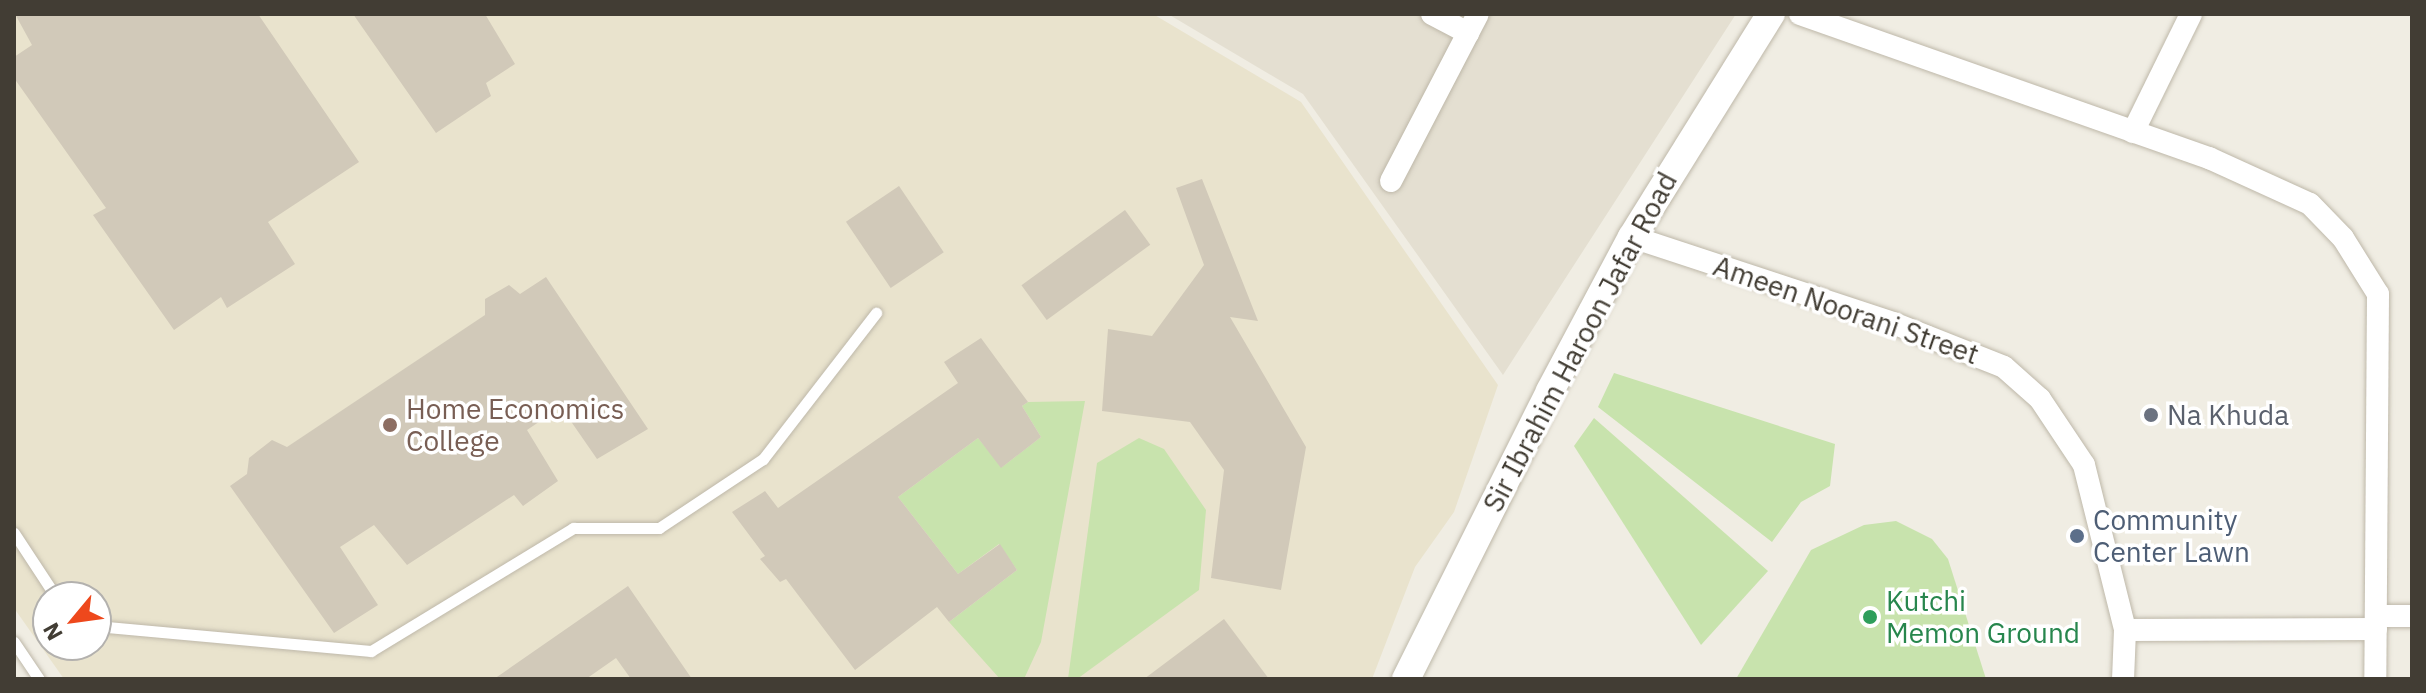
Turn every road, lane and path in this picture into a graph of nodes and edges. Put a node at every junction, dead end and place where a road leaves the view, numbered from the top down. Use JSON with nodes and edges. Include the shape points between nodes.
{"nodes":[{"id":1,"x":1432,"y":14,"type":"edge"},
{"id":2,"x":1771,"y":14,"type":"edge"},
{"id":3,"x":1800,"y":14,"type":"edge"},
{"id":4,"x":2191,"y":14,"type":"edge"},
{"id":5,"x":1473,"y":24,"type":"edge"},
{"id":6,"x":2133,"y":132,"type":"junction"},
{"id":7,"x":1391,"y":181,"type":"dead end"},
{"id":8,"x":1632,"y":237,"type":"junction"},
{"id":9,"x":876,"y":313,"type":"dead end"},
{"id":10,"x":14,"y":533,"type":"edge"},
{"id":11,"x":46,"y":581,"type":"edge"},
{"id":12,"x":2412,"y":616,"type":"edge"},
{"id":13,"x":2376,"y":622,"type":"junction"},
{"id":14,"x":112,"y":627,"type":"edge"},
{"id":15,"x":2125,"y":630,"type":"junction"},
{"id":16,"x":14,"y":642,"type":"edge"},
{"id":17,"x":39,"y":679,"type":"edge"},
{"id":18,"x":1406,"y":679,"type":"edge"},
{"id":19,"x":2123,"y":679,"type":"edge"},
{"id":20,"x":2375,"y":679,"type":"edge"}],
"edges":[{"from":1,"to":5,"type":"street"},
{"from":2,"to":8,"type":"street","name":"Sir Ibrahim Haroon Jafar Road"},
{"from":3,"to":6,"type":"street"},
{"from":4,"to":6,"type":"street"},
{"from":5,"to":7,"type":"street"},
{"from":6,"to":13,"type":"street","via":[[2209,158],[2310,204],[2343,238],[2378,294]]},
{"from":8,"to":15,"type":"street","name":"Ameen Noorani Street","via":[[1893,323],[2004,367],[2040,399],[2084,465]]},
{"from":8,"to":18,"type":"street","name":"Sir Ibrahim Haroon Jafar Road"},
{"from":9,"to":14,"type":"lane","via":[[763,459],[659,528],[573,528],[371,651]]},
{"from":10,"to":11,"type":"lane"},
{"from":12,"to":13,"type":"street"},
{"from":13,"to":15,"type":"street"},
{"from":13,"to":20,"type":"street"},
{"from":15,"to":19,"type":"street","name":"Ameen Noorani Street"},
{"from":16,"to":17,"type":"lane"}]}
